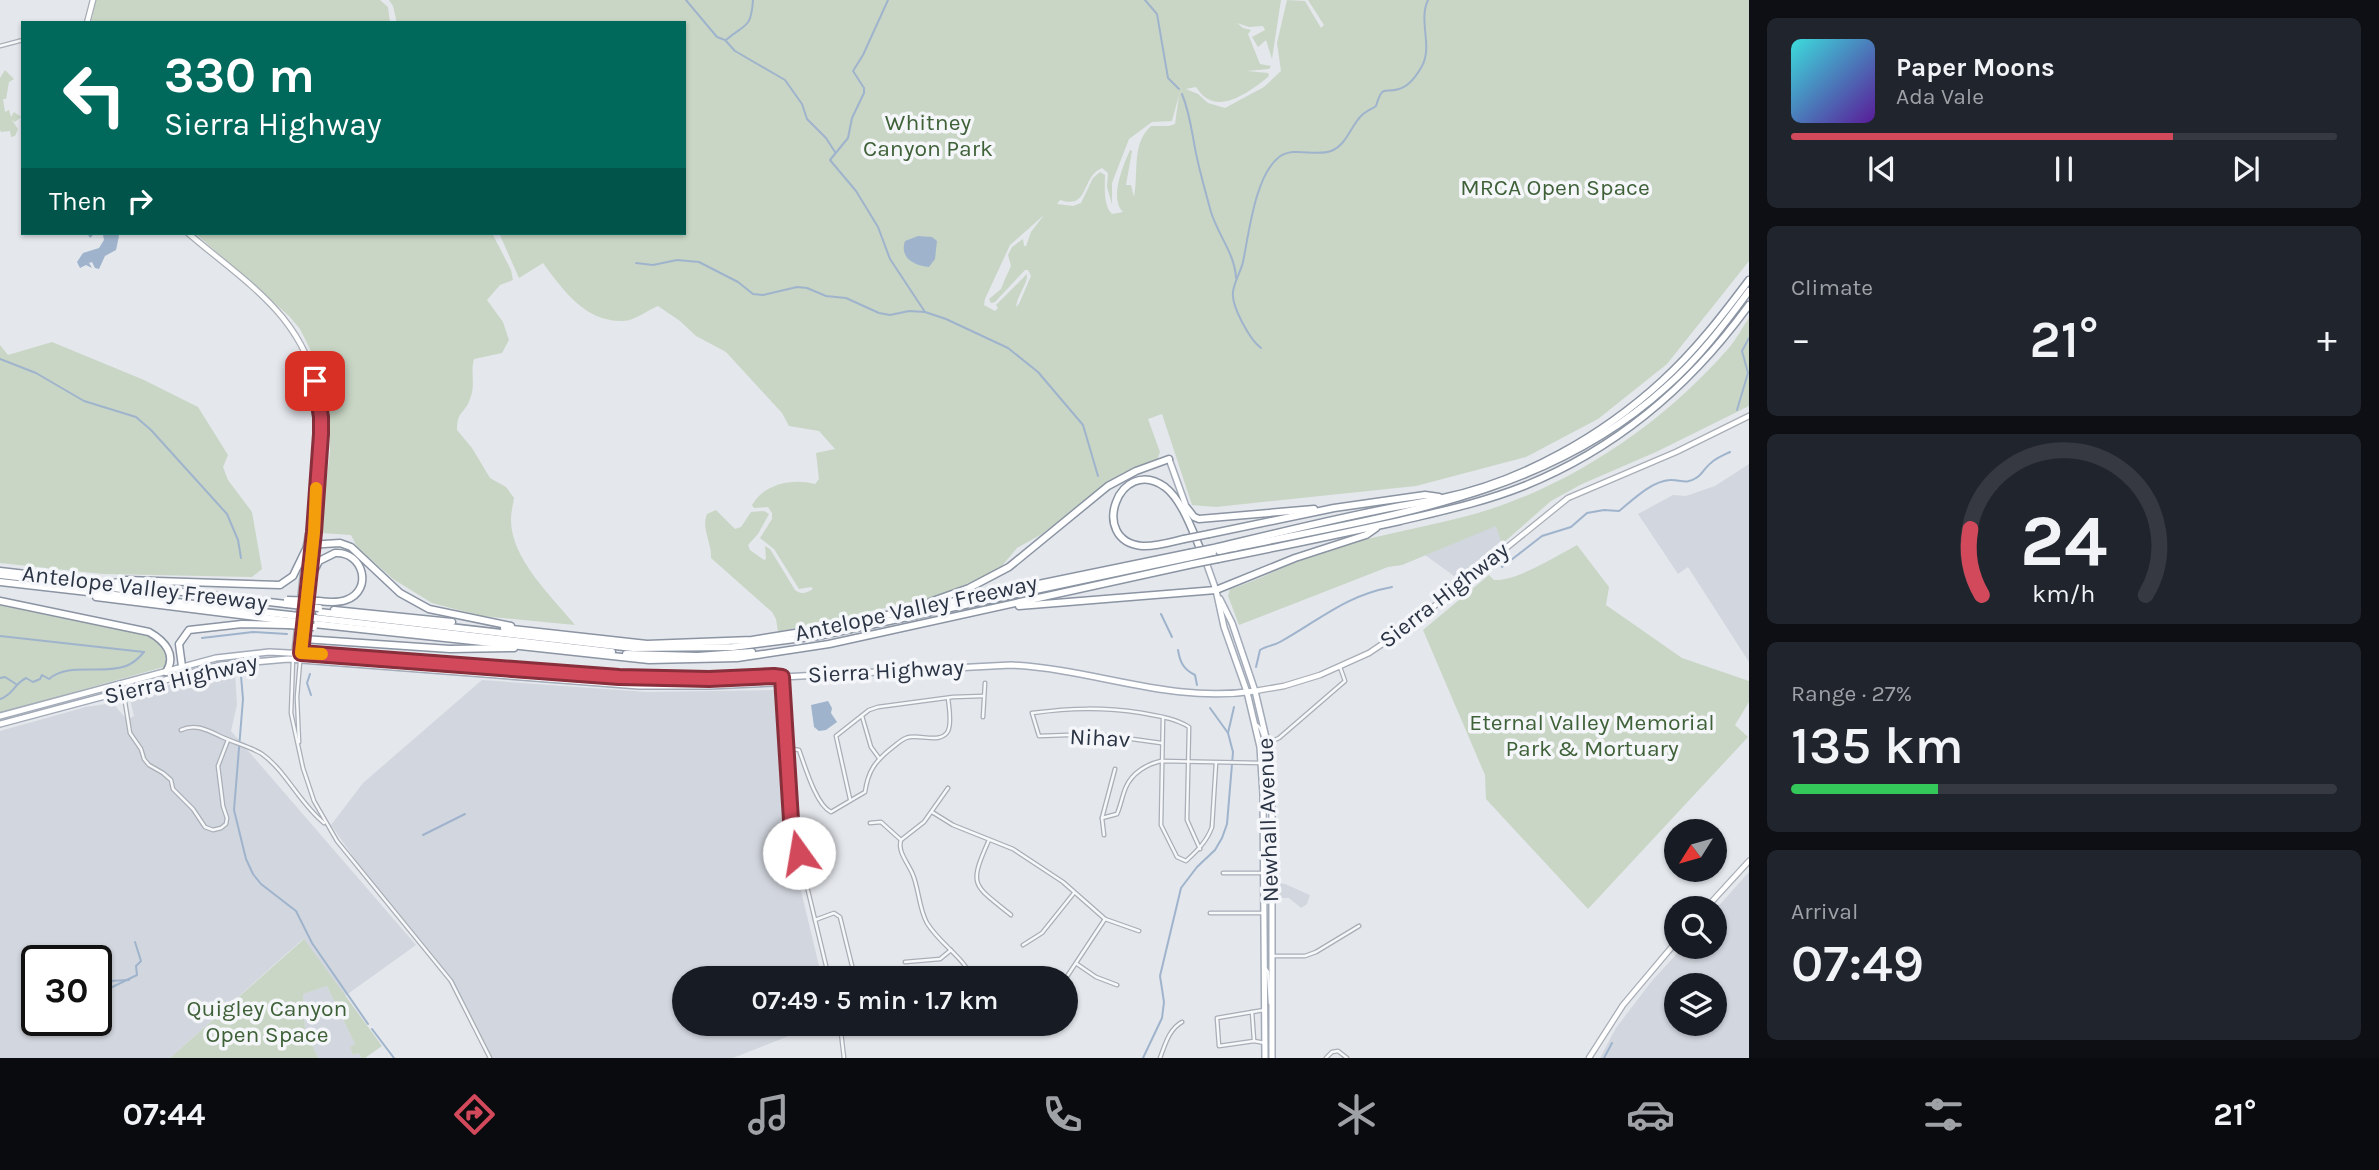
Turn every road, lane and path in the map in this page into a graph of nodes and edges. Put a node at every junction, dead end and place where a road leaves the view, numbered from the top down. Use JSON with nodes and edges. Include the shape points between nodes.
{"nodes":[{"id":1,"x":93,"y":0,"type":"edge"},
{"id":2,"x":88,"y":21,"type":"edge"},
{"id":3,"x":21,"y":41,"type":"edge"},
{"id":4,"x":0,"y":46,"type":"edge"},
{"id":5,"x":190,"y":235,"type":"edge"},
{"id":6,"x":1749,"y":281,"type":"edge"},
{"id":7,"x":1749,"y":291,"type":"edge"},
{"id":8,"x":1749,"y":298,"type":"edge"},
{"id":9,"x":1749,"y":305,"type":"edge"},
{"id":10,"x":1748,"y":419,"type":"edge"},
{"id":11,"x":1169,"y":459,"type":"joint"},
{"id":12,"x":1444,"y":498,"type":"junction"},
{"id":13,"x":314,"y":502,"type":"junction"},
{"id":14,"x":1187,"y":508,"type":"junction"},
{"id":15,"x":1334,"y":508,"type":"junction"},
{"id":16,"x":1381,"y":525,"type":"junction"},
{"id":17,"x":313,"y":543,"type":"junction"},
{"id":18,"x":306,"y":547,"type":"junction"},
{"id":19,"x":1216,"y":553,"type":"junction"},
{"id":20,"x":1203,"y":554,"type":"junction"},
{"id":21,"x":1191,"y":559,"type":"junction"},
{"id":22,"x":0,"y":573,"type":"edge"},
{"id":23,"x":309,"y":581,"type":"junction"},
{"id":24,"x":110,"y":583,"type":"junction"},
{"id":25,"x":0,"y":584,"type":"edge"},
{"id":26,"x":1216,"y":590,"type":"junction"},
{"id":27,"x":0,"y":601,"type":"edge"},
{"id":28,"x":919,"y":608,"type":"junction"},
{"id":29,"x":990,"y":609,"type":"junction"},
{"id":30,"x":288,"y":612,"type":"junction"},
{"id":31,"x":317,"y":615,"type":"junction"},
{"id":32,"x":525,"y":631,"type":"junction"},
{"id":33,"x":303,"y":639,"type":"junction"},
{"id":34,"x":750,"y":643,"type":"junction"},
{"id":35,"x":785,"y":644,"type":"junction"},
{"id":36,"x":520,"y":647,"type":"junction"},
{"id":37,"x":740,"y":655,"type":"junction"},
{"id":38,"x":297,"y":656,"type":"junction"},
{"id":39,"x":1340,"y":667,"type":"junction"},
{"id":40,"x":166,"y":671,"type":"junction"},
{"id":41,"x":183,"y":671,"type":"junction"},
{"id":42,"x":782,"y":677,"type":"junction"},
{"id":43,"x":985,"y":684,"type":"dead end"},
{"id":44,"x":1255,"y":691,"type":"junction"},
{"id":45,"x":116,"y":692,"type":"junction"},
{"id":46,"x":1247,"y":692,"type":"junction"},
{"id":47,"x":983,"y":696,"type":"junction"},
{"id":48,"x":948,"y":698,"type":"junction"},
{"id":49,"x":40,"y":705,"type":"junction"},
{"id":50,"x":42,"y":712,"type":"junction"},
{"id":51,"x":0,"y":716,"type":"edge"},
{"id":52,"x":862,"y":716,"type":"junction"},
{"id":53,"x":1163,"y":717,"type":"junction"},
{"id":54,"x":983,"y":718,"type":"dead end"},
{"id":55,"x":0,"y":724,"type":"edge"},
{"id":56,"x":1255,"y":724,"type":"junction"},
{"id":57,"x":181,"y":730,"type":"dead end"},
{"id":58,"x":228,"y":740,"type":"junction"},
{"id":59,"x":1161,"y":743,"type":"junction"},
{"id":60,"x":1267,"y":743,"type":"junction"},
{"id":61,"x":1260,"y":747,"type":"junction"},
{"id":62,"x":786,"y":748,"type":"junction"},
{"id":63,"x":299,"y":749,"type":"junction"},
{"id":64,"x":879,"y":758,"type":"junction"},
{"id":65,"x":1188,"y":760,"type":"junction"},
{"id":66,"x":1161,"y":761,"type":"junction"},
{"id":67,"x":1216,"y":763,"type":"junction"},
{"id":68,"x":1262,"y":763,"type":"junction"},
{"id":69,"x":1115,"y":769,"type":"dead end"},
{"id":70,"x":948,"y":788,"type":"dead end"},
{"id":71,"x":312,"y":796,"type":"junction"},
{"id":72,"x":850,"y":799,"type":"junction"},
{"id":73,"x":303,"y":801,"type":"junction"},
{"id":74,"x":1272,"y":804,"type":"junction"},
{"id":75,"x":932,"y":811,"type":"junction"},
{"id":76,"x":1102,"y":818,"type":"junction"},
{"id":77,"x":870,"y":823,"type":"dead end"},
{"id":78,"x":327,"y":825,"type":"junction"},
{"id":79,"x":1104,"y":835,"type":"dead end"},
{"id":80,"x":901,"y":840,"type":"junction"},
{"id":81,"x":989,"y":840,"type":"junction"},
{"id":82,"x":1200,"y":849,"type":"junction"},
{"id":83,"x":1749,"y":861,"type":"edge"},
{"id":84,"x":1223,"y":873,"type":"dead end"},
{"id":85,"x":1264,"y":873,"type":"junction"},
{"id":86,"x":1073,"y":893,"type":"junction"},
{"id":87,"x":1717,"y":896,"type":"edge"},
{"id":88,"x":1268,"y":903,"type":"junction"},
{"id":89,"x":1210,"y":913,"type":"dead end"},
{"id":90,"x":1264,"y":914,"type":"junction"},
{"id":91,"x":1011,"y":915,"type":"dead end"},
{"id":92,"x":1105,"y":919,"type":"junction"},
{"id":93,"x":815,"y":920,"type":"junction"},
{"id":94,"x":1359,"y":926,"type":"dead end"},
{"id":95,"x":1265,"y":929,"type":"junction"},
{"id":96,"x":1139,"y":931,"type":"dead end"},
{"id":97,"x":1023,"y":945,"type":"dead end"},
{"id":98,"x":951,"y":950,"type":"junction"},
{"id":99,"x":1272,"y":956,"type":"junction"},
{"id":100,"x":1664,"y":956,"type":"edge"},
{"id":101,"x":905,"y":962,"type":"dead end"},
{"id":102,"x":1077,"y":964,"type":"joint"},
{"id":103,"x":826,"y":966,"type":"edge"},
{"id":104,"x":852,"y":966,"type":"edge"},
{"id":105,"x":967,"y":966,"type":"edge"},
{"id":106,"x":1264,"y":966,"type":"junction"},
{"id":107,"x":1117,"y":985,"type":"dead end"},
{"id":108,"x":1271,"y":1006,"type":"junction"},
{"id":109,"x":1265,"y":1010,"type":"junction"},
{"id":110,"x":1252,"y":1012,"type":"junction"},
{"id":111,"x":1182,"y":1022,"type":"dead end"},
{"id":112,"x":841,"y":1036,"type":"edge"},
{"id":113,"x":1254,"y":1041,"type":"junction"},
{"id":114,"x":1265,"y":1043,"type":"junction"},
{"id":115,"x":490,"y":1058,"type":"edge"},
{"id":116,"x":844,"y":1058,"type":"edge"},
{"id":117,"x":1160,"y":1058,"type":"edge"},
{"id":118,"x":1265,"y":1058,"type":"edge"},
{"id":119,"x":1272,"y":1058,"type":"edge"},
{"id":120,"x":1326,"y":1058,"type":"edge"},
{"id":121,"x":1347,"y":1058,"type":"edge"},
{"id":122,"x":1589,"y":1058,"type":"edge"}],
"edges":[{"from":1,"to":2,"type":"main road"},
{"from":3,"to":4,"type":"street"},
{"from":5,"to":13,"type":"main road","via":[[274,309],[305,355],[321,417]]},
{"from":6,"to":12,"type":"highway","name":"Antelope Valley Freeway","via":[[1683,361],[1614,421],[1519,473]]},
{"from":7,"to":19,"type":"highway","via":[[1707,345],[1666,387],[1605,435],[1533,473],[1453,500]]},
{"from":8,"to":19,"type":"highway","via":[[1710,347],[1659,398],[1604,439],[1544,472],[1453,504]]},
{"from":9,"to":16,"type":"highway","name":"Antelope Valley Freeway","via":[[1683,382],[1641,419],[1595,450],[1495,497]]},
{"from":10,"to":39,"type":"main road","name":"Sierra Highway","via":[[1568,498],[1412,624]]},
{"from":11,"to":14,"type":"main road","name":"Newhall Avenue"},
{"from":11,"to":28,"type":"highway","via":[[1108,486],[998,573]]},
{"from":12,"to":15,"type":"highway","via":[[1425,495]]},
{"from":12,"to":19,"type":"highway","name":"Antelope Valley Freeway","via":[[1377,510]]},
{"from":13,"to":17,"type":"main road"},
{"from":13,"to":18,"type":"main road"},
{"from":14,"to":15,"type":"highway","via":[[1199,519]]},
{"from":14,"to":20,"type":"main road","name":"Newhall Avenue"},
{"from":15,"to":20,"type":"highway","bridge":true,"via":[[1209,534],[1184,539],[1147,546],[1130,543],[1115,527],[1112,515],[1117,498],[1134,483],[1162,485],[1178,504]]},
{"from":16,"to":19,"type":"highway","name":"Antelope Valley Freeway"},
{"from":16,"to":26,"type":"highway","via":[[1366,535]]},
{"from":17,"to":18,"type":"highway"},
{"from":17,"to":23,"type":"main road"},
{"from":17,"to":32,"type":"highway","via":[[351,547],[400,593],[419,604]]},
{"from":18,"to":24,"type":"highway","via":[[293,576],[280,585]]},
{"from":18,"to":38,"type":"main road"},
{"from":19,"to":21,"type":"highway","name":"Antelope Valley Freeway","bridge":true},
{"from":19,"to":21,"type":"highway","name":"Antelope Valley Freeway","bridge":true},
{"from":20,"to":26,"type":"main road","name":"Newhall Avenue"},
{"from":21,"to":28,"type":"highway","name":"Antelope Valley Freeway"},
{"from":21,"to":29,"type":"highway","name":"Antelope Valley Freeway"},
{"from":21,"to":35,"type":"highway"},
{"from":22,"to":24,"type":"highway","name":"Antelope Valley Freeway"},
{"from":22,"to":30,"type":"highway"},
{"from":23,"to":31,"type":"highway","via":[[319,561],[335,553],[352,557],[361,567],[361,583],[354,596]]},
{"from":23,"to":33,"type":"main road"},
{"from":24,"to":30,"type":"highway","name":"Antelope Valley Freeway","via":[[219,597]]},
{"from":25,"to":30,"type":"highway","name":"Antelope Valley Freeway"},
{"from":26,"to":29,"type":"highway"},
{"from":26,"to":44,"type":"main road","name":"Newhall Avenue"},
{"from":26,"to":46,"type":"main road","name":"Newhall Avenue"},
{"from":27,"to":40,"type":"highway","via":[[149,632],[171,655]]},
{"from":28,"to":35,"type":"highway","name":"Antelope Valley Freeway"},
{"from":29,"to":35,"type":"highway","name":"Antelope Valley Freeway"},
{"from":30,"to":31,"type":"highway","bridge":true},
{"from":30,"to":31,"type":"highway","name":"Antelope Valley Freeway","bridge":true},
{"from":30,"to":41,"type":"highway","via":[[242,624],[189,630],[179,644]]},
{"from":31,"to":32,"type":"highway","name":"Antelope Valley Freeway"},
{"from":31,"to":34,"type":"highway","via":[[633,648],[712,649]]},
{"from":31,"to":36,"type":"highway","name":"Antelope Valley Freeway","via":[[324,625]]},
{"from":31,"to":37,"type":"highway","via":[[621,653]]},
{"from":32,"to":34,"type":"highway","name":"Antelope Valley Freeway","via":[[647,644]]},
{"from":33,"to":36,"type":"highway","via":[[450,649]]},
{"from":33,"to":38,"type":"main road"},
{"from":34,"to":35,"type":"highway","name":"Antelope Valley Freeway"},
{"from":35,"to":37,"type":"highway","name":"Antelope Valley Freeway"},
{"from":36,"to":37,"type":"highway","name":"Antelope Valley Freeway","via":[[649,660]]},
{"from":38,"to":41,"type":"main road","name":"Sierra Highway"},
{"from":38,"to":42,"type":"main road","name":"Sierra Highway","via":[[619,677]]},
{"from":38,"to":42,"type":"main road","name":"Sierra Highway","via":[[639,686],[774,683]]},
{"from":38,"to":63,"type":"street"},
{"from":38,"to":63,"type":"street","via":[[291,707]]},
{"from":39,"to":44,"type":"main road","name":"Sierra Highway"},
{"from":39,"to":60,"type":"street","via":[[1345,681],[1279,738]]},
{"from":40,"to":41,"type":"main road","name":"Sierra Highway"},
{"from":40,"to":49,"type":"main road","name":"Sierra Highway"},
{"from":41,"to":45,"type":"main road","name":"Sierra Highway"},
{"from":42,"to":46,"type":"main road","name":"Sierra Highway","via":[[1012,665],[1166,691]]},
{"from":42,"to":62,"type":"street"},
{"from":43,"to":47,"type":"street"},
{"from":44,"to":46,"type":"main road","name":"Sierra Highway"},
{"from":44,"to":60,"type":"main road","name":"Newhall Avenue"},
{"from":45,"to":50,"type":"main road","name":"Sierra Highway"},
{"from":45,"to":58,"type":"street","via":[[125,702],[130,733],[149,765],[171,780],[173,789],[205,827],[213,830],[221,828],[227,818],[218,766]]},
{"from":46,"to":56,"type":"main road","name":"Newhall Avenue"},
{"from":47,"to":48,"type":"street"},
{"from":47,"to":54,"type":"street"},
{"from":48,"to":52,"type":"street","via":[[877,707]]},
{"from":48,"to":64,"type":"street","via":[[946,734],[908,737]]},
{"from":49,"to":50,"type":"main road"},
{"from":49,"to":51,"type":"main road","name":"Sierra Highway"},
{"from":50,"to":55,"type":"main road","name":"Sierra Highway"},
{"from":52,"to":64,"type":"street"},
{"from":52,"to":72,"type":"street","via":[[836,736]]},
{"from":53,"to":59,"type":"street"},
{"from":53,"to":59,"type":"street","name":"Nihav","via":[[1098,708],[1031,713],[1038,736],[1096,734]]},
{"from":53,"to":65,"type":"street","via":[[1189,727]]},
{"from":56,"to":60,"type":"street"},
{"from":56,"to":61,"type":"main road","name":"Newhall Avenue"},
{"from":57,"to":58,"type":"street","via":[[192,726]]},
{"from":58,"to":73,"type":"street","via":[[271,761]]},
{"from":59,"to":66,"type":"street"},
{"from":60,"to":61,"type":"street"},
{"from":60,"to":74,"type":"main road","name":"Newhall Avenue"},
{"from":61,"to":68,"type":"main road","name":"Newhall Avenue"},
{"from":62,"to":72,"type":"street","via":[[799,750],[828,812]]},
{"from":62,"to":93,"type":"street","via":[[791,820]]},
{"from":63,"to":71,"type":"street"},
{"from":64,"to":72,"type":"street","via":[[867,776],[866,791]]},
{"from":65,"to":66,"type":"street"},
{"from":65,"to":67,"type":"street"},
{"from":65,"to":82,"type":"street","via":[[1187,820]]},
{"from":66,"to":76,"type":"street","via":[[1148,764],[1135,775],[1126,786],[1117,814]]},
{"from":66,"to":82,"type":"street","via":[[1161,824],[1177,857],[1186,861]]},
{"from":67,"to":68,"type":"street"},
{"from":67,"to":82,"type":"street","via":[[1212,827]]},
{"from":68,"to":74,"type":"street"},
{"from":68,"to":85,"type":"main road","name":"Newhall Avenue"},
{"from":69,"to":76,"type":"street"},
{"from":70,"to":75,"type":"street"},
{"from":71,"to":73,"type":"street"},
{"from":71,"to":78,"type":"street"},
{"from":73,"to":78,"type":"street"},
{"from":74,"to":88,"type":"main road","name":"Newhall Avenue"},
{"from":75,"to":80,"type":"street"},
{"from":75,"to":81,"type":"street"},
{"from":76,"to":79,"type":"street"},
{"from":77,"to":80,"type":"street","via":[[881,822]]},
{"from":78,"to":115,"type":"street","via":[[451,981]]},
{"from":80,"to":98,"type":"street","via":[[899,847],[913,873],[926,922]]},
{"from":81,"to":86,"type":"street","via":[[1013,849]]},
{"from":81,"to":91,"type":"street","via":[[976,880],[983,892]]},
{"from":83,"to":87,"type":"main road"},
{"from":84,"to":85,"type":"street"},
{"from":85,"to":88,"type":"main road","name":"Newhall Avenue"},
{"from":86,"to":92,"type":"street"},
{"from":86,"to":97,"type":"street","via":[[1050,924]]},
{"from":88,"to":90,"type":"main road","name":"Newhall Avenue"},
{"from":88,"to":99,"type":"main road","name":"Newhall Avenue"},
{"from":89,"to":90,"type":"street"},
{"from":90,"to":95,"type":"main road","name":"Newhall Avenue"},
{"from":92,"to":96,"type":"street"},
{"from":92,"to":102,"type":"street"},
{"from":93,"to":103,"type":"street"},
{"from":93,"to":104,"type":"street","via":[[834,913],[840,917]]},
{"from":94,"to":99,"type":"street","via":[[1305,956]]},
{"from":95,"to":99,"type":"main road"},
{"from":95,"to":106,"type":"main road","name":"Newhall Avenue"},
{"from":98,"to":101,"type":"street","via":[[940,959]]},
{"from":98,"to":105,"type":"street"},
{"from":99,"to":108,"type":"main road","name":"Newhall Avenue"},
{"from":100,"to":122,"type":"main road","via":[[1623,1005]]},
{"from":102,"to":107,"type":"street"},
{"from":106,"to":108,"type":"street"},
{"from":106,"to":109,"type":"main road","name":"Newhall Avenue"},
{"from":108,"to":119,"type":"main road","name":"Newhall Avenue"},
{"from":109,"to":110,"type":"street"},
{"from":109,"to":114,"type":"main road","name":"Newhall Avenue"},
{"from":110,"to":113,"type":"street"},
{"from":110,"to":113,"type":"street","via":[[1217,1018],[1219,1046]]},
{"from":111,"to":117,"type":"street","via":[[1171,1031]]},
{"from":112,"to":116,"type":"street"},
{"from":113,"to":114,"type":"street"},
{"from":114,"to":118,"type":"main road","name":"Newhall Avenue"},
{"from":120,"to":121,"type":"street","via":[[1338,1051]]}]}
